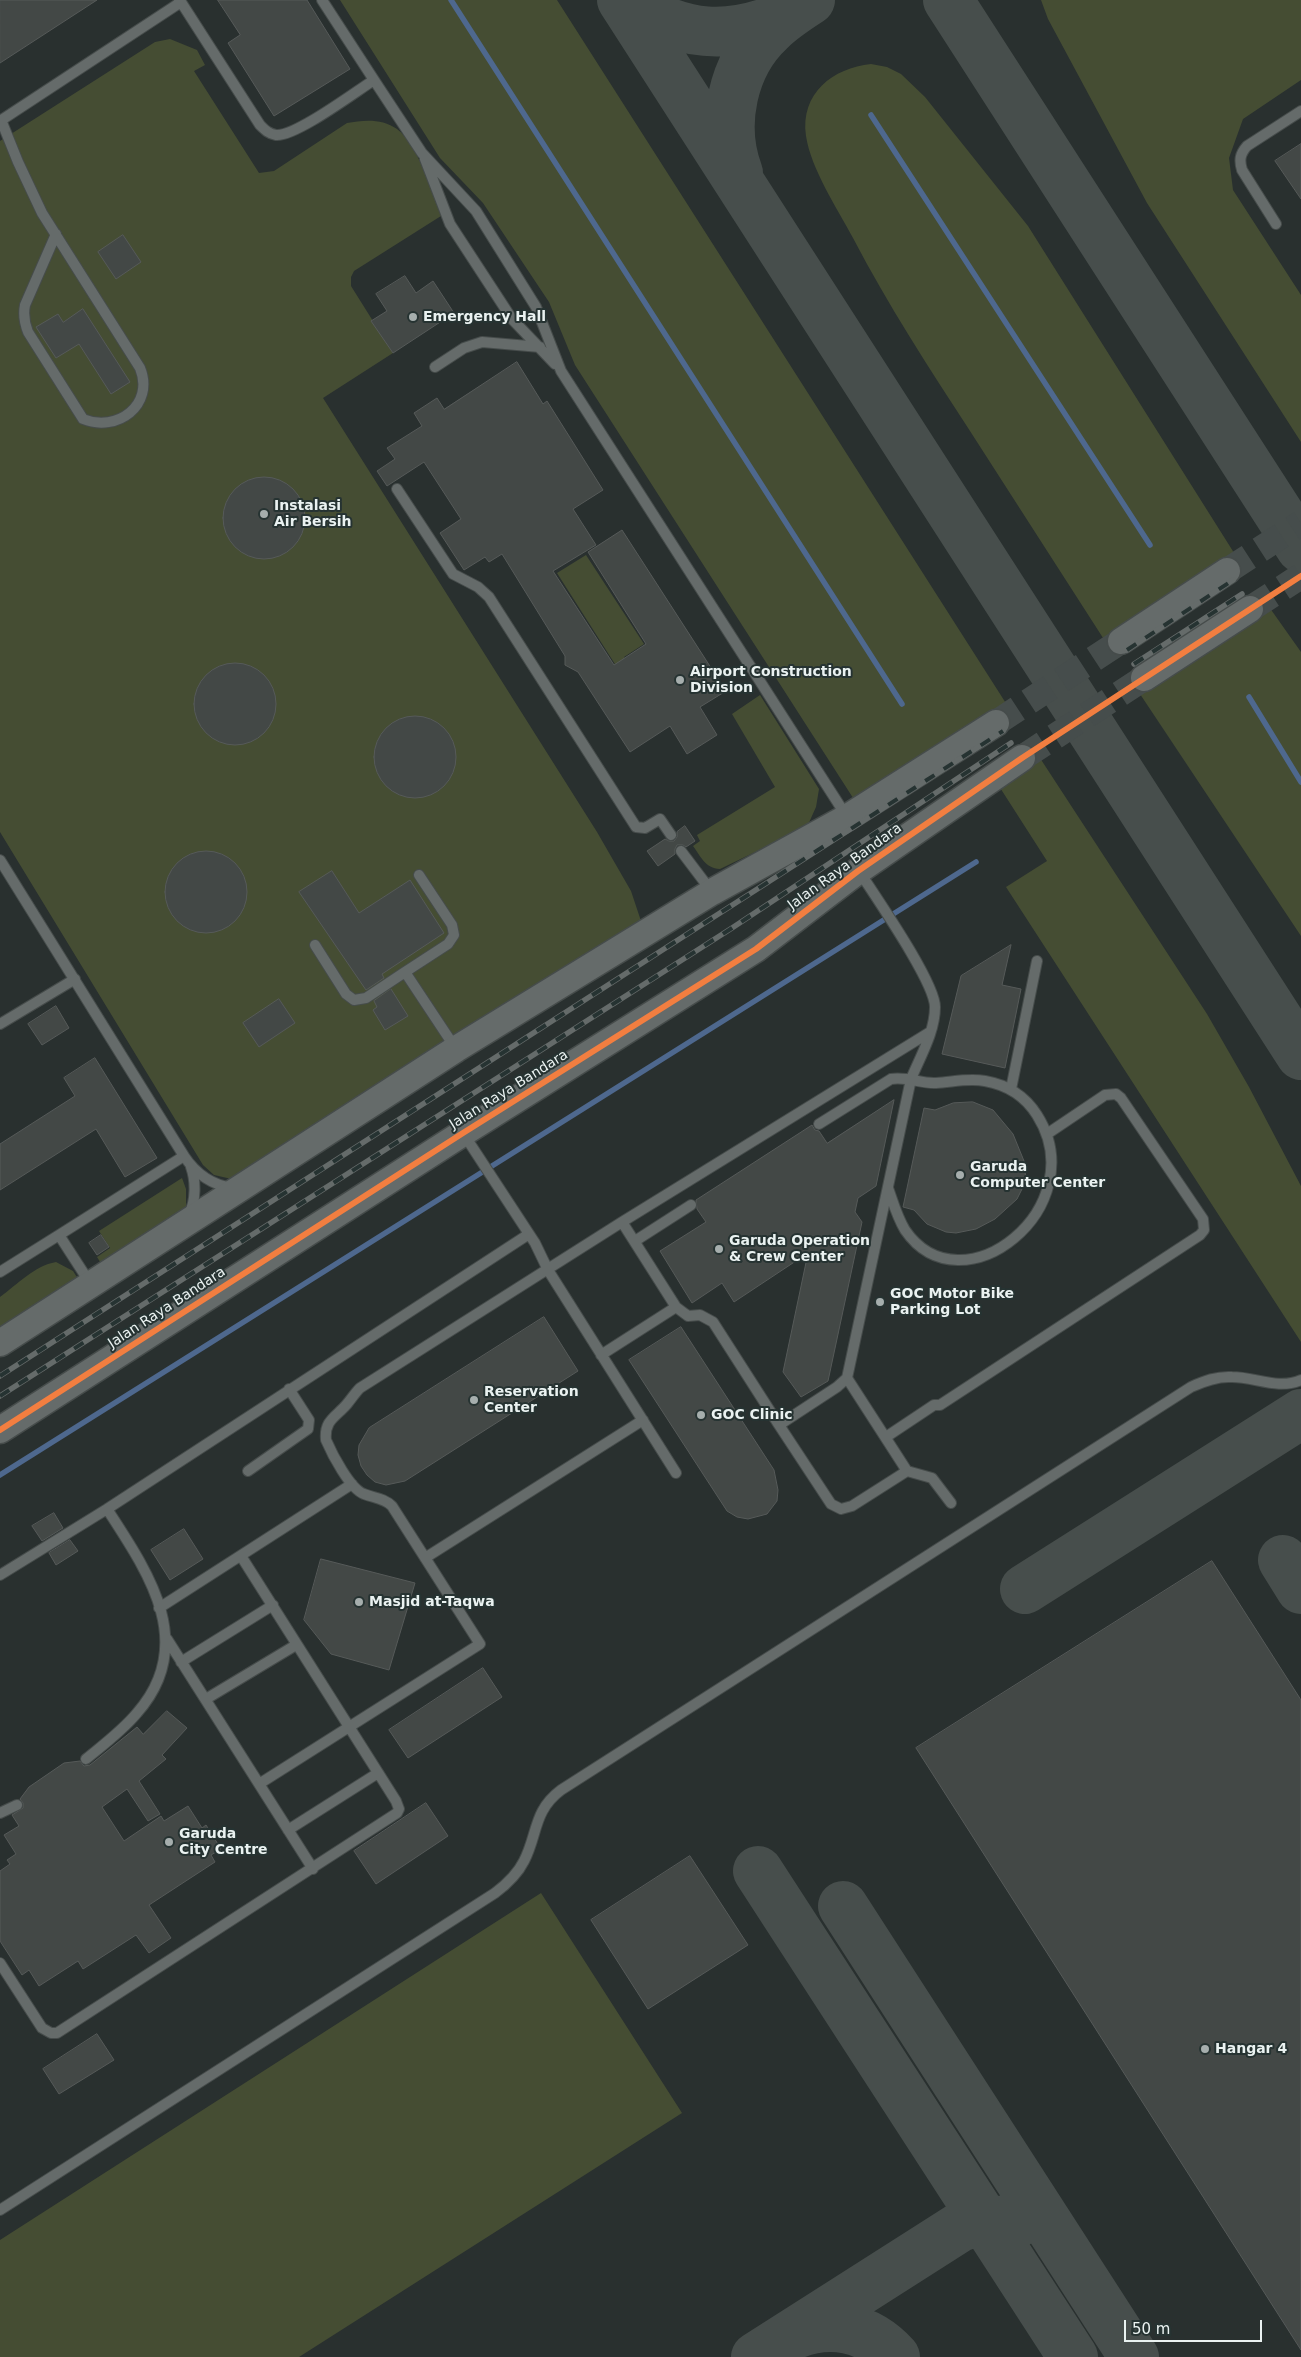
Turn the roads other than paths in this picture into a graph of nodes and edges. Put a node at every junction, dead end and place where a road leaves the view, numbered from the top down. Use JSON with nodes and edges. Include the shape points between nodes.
{"nodes":[{"id":1,"x":322,"y":0,"type":"edge"},
{"id":2,"x":180,"y":1,"type":"edge"},
{"id":3,"x":374,"y":80,"type":"junction"},
{"id":4,"x":1301,"y":110,"type":"edge"},
{"id":5,"x":1,"y":120,"type":"edge"},
{"id":6,"x":422,"y":153,"type":"junction"},
{"id":7,"x":1276,"y":224,"type":"dead end"},
{"id":8,"x":56,"y":234,"type":"junction"},
{"id":9,"x":539,"y":347,"type":"junction"},
{"id":10,"x":552,"y":349,"type":"junction"},
{"id":11,"x":435,"y":366,"type":"dead end"},
{"id":12,"x":561,"y":370,"type":"junction"},
{"id":13,"x":397,"y":489,"type":"dead end"},
{"id":14,"x":1227,"y":571,"type":"tunnel mouth"},
{"id":15,"x":1250,"y":609,"type":"tunnel mouth"},
{"id":16,"x":1121,"y":641,"type":"tunnel mouth"},
{"id":17,"x":1144,"y":678,"type":"tunnel mouth"},
{"id":18,"x":996,"y":723,"type":"tunnel mouth"},
{"id":19,"x":1022,"y":758,"type":"tunnel mouth"},
{"id":20,"x":848,"y":817,"type":"junction"},
{"id":21,"x":670,"y":835,"type":"dead end"},
{"id":22,"x":681,"y":851,"type":"dead end"},
{"id":23,"x":0,"y":860,"type":"edge"},
{"id":24,"x":419,"y":875,"type":"dead end"},
{"id":25,"x":865,"y":880,"type":"junction"},
{"id":26,"x":712,"y":892,"type":"junction"},
{"id":27,"x":316,"y":945,"type":"dead end"},
{"id":28,"x":1037,"y":961,"type":"dead end"},
{"id":29,"x":405,"y":972,"type":"junction"},
{"id":30,"x":75,"y":979,"type":"junction"},
{"id":31,"x":0,"y":1024,"type":"edge"},
{"id":32,"x":930,"y":1032,"type":"junction"},
{"id":33,"x":456,"y":1049,"type":"junction"},
{"id":34,"x":911,"y":1079,"type":"junction"},
{"id":35,"x":1011,"y":1089,"type":"junction"},
{"id":36,"x":819,"y":1124,"type":"dead end"},
{"id":37,"x":1046,"y":1134,"type":"junction"},
{"id":38,"x":469,"y":1142,"type":"junction"},
{"id":39,"x":184,"y":1156,"type":"junction"},
{"id":40,"x":191,"y":1166,"type":"junction"},
{"id":41,"x":249,"y":1184,"type":"junction"},
{"id":42,"x":888,"y":1187,"type":"junction"},
{"id":43,"x":691,"y":1205,"type":"dead end"},
{"id":44,"x":622,"y":1222,"type":"junction"},
{"id":45,"x":181,"y":1228,"type":"junction"},
{"id":46,"x":529,"y":1234,"type":"junction"},
{"id":47,"x":59,"y":1235,"type":"junction"},
{"id":48,"x":635,"y":1241,"type":"junction"},
{"id":49,"x":548,"y":1270,"type":"junction"},
{"id":50,"x":0,"y":1272,"type":"edge"},
{"id":51,"x":91,"y":1285,"type":"junction"},
{"id":52,"x":676,"y":1307,"type":"junction"},
{"id":53,"x":0,"y":1343,"type":"edge"},
{"id":54,"x":602,"y":1355,"type":"junction"},
{"id":55,"x":847,"y":1378,"type":"junction"},
{"id":56,"x":1301,"y":1380,"type":"edge"},
{"id":57,"x":289,"y":1389,"type":"junction"},
{"id":58,"x":643,"y":1420,"type":"junction"},
{"id":59,"x":779,"y":1425,"type":"junction"},
{"id":60,"x":0,"y":1430,"type":"edge"},
{"id":61,"x":886,"y":1437,"type":"junction"},
{"id":62,"x":248,"y":1471,"type":"dead end"},
{"id":63,"x":908,"y":1471,"type":"junction"},
{"id":64,"x":676,"y":1473,"type":"dead end"},
{"id":65,"x":352,"y":1484,"type":"junction"},
{"id":66,"x":951,"y":1503,"type":"dead end"},
{"id":67,"x":107,"y":1509,"type":"junction"},
{"id":68,"x":241,"y":1556,"type":"junction"},
{"id":69,"x":425,"y":1558,"type":"junction"},
{"id":70,"x":0,"y":1575,"type":"edge"},
{"id":71,"x":273,"y":1605,"type":"junction"},
{"id":72,"x":160,"y":1608,"type":"junction"},
{"id":73,"x":165,"y":1636,"type":"junction"},
{"id":74,"x":296,"y":1645,"type":"junction"},
{"id":75,"x":181,"y":1662,"type":"junction"},
{"id":76,"x":206,"y":1699,"type":"junction"},
{"id":77,"x":349,"y":1727,"type":"junction"},
{"id":78,"x":86,"y":1759,"type":"dead end"},
{"id":79,"x":378,"y":1773,"type":"junction"},
{"id":80,"x":259,"y":1784,"type":"junction"},
{"id":81,"x":17,"y":1805,"type":"dead end"},
{"id":82,"x":0,"y":1813,"type":"edge"},
{"id":83,"x":288,"y":1830,"type":"junction"},
{"id":84,"x":313,"y":1869,"type":"junction"},
{"id":85,"x":0,"y":1963,"type":"edge"},
{"id":86,"x":0,"y":2210,"type":"edge"}],
"edges":[{"from":1,"to":3,"type":"lane"},
{"from":2,"to":3,"type":"lane","via":[[266,132],[276,135],[294,132]]},
{"from":2,"to":5,"type":"lane"},
{"from":3,"to":6,"type":"lane"},
{"from":4,"to":7,"type":"lane","via":[[1247,146],[1239,162]]},
{"from":5,"to":8,"type":"lane","via":[[42,213]]},
{"from":6,"to":9,"type":"lane","via":[[450,224],[512,319]]},
{"from":6,"to":10,"type":"lane","via":[[476,211],[536,307]]},
{"from":8,"to":8,"type":"lane","via":[[144,377],[142,399],[135,408],[114,421],[94,423],[83,418],[25,324],[25,305]]},
{"from":9,"to":10,"type":"lane"},
{"from":9,"to":11,"type":"lane","via":[[482,342],[464,348]]},
{"from":9,"to":12,"type":"lane"},
{"from":10,"to":12,"type":"lane"},
{"from":12,"to":20,"type":"lane"},
{"from":13,"to":21,"type":"lane","via":[[453,574],[478,587],[489,597],[636,827],[645,828],[660,819]]},
{"from":14,"to":16,"type":"street"},
{"from":15,"to":17,"type":"street"},
{"from":18,"to":20,"type":"street"},
{"from":19,"to":25,"type":"street","name":"Jalan Raya Bandara"},
{"from":20,"to":26,"type":"street"},
{"from":22,"to":26,"type":"lane"},
{"from":23,"to":30,"type":"lane"},
{"from":24,"to":29,"type":"lane","via":[[452,925],[454,935],[448,944]]},
{"from":25,"to":32,"type":"lane","via":[[934,996]]},
{"from":25,"to":38,"type":"street","name":"Jalan Raya Bandara","via":[[756,949]]},
{"from":26,"to":33,"type":"street"},
{"from":27,"to":29,"type":"lane","via":[[346,994],[354,1000],[366,998]]},
{"from":28,"to":35,"type":"lane"},
{"from":29,"to":33,"type":"lane"},
{"from":30,"to":31,"type":"lane"},
{"from":30,"to":39,"type":"lane"},
{"from":32,"to":34,"type":"lane"},
{"from":32,"to":44,"type":"lane"},
{"from":33,"to":41,"type":"street"},
{"from":34,"to":35,"type":"lane","via":[[931,1083],[970,1079]]},
{"from":34,"to":36,"type":"lane","via":[[891,1079]]},
{"from":34,"to":42,"type":"lane"},
{"from":35,"to":37,"type":"lane","via":[[1033,1109]]},
{"from":37,"to":42,"type":"lane","via":[[1051,1164],[1049,1182],[1039,1211],[1020,1236],[984,1255],[952,1260],[926,1251],[906,1230]]},
{"from":37,"to":61,"type":"lane","via":[[1105,1095],[1116,1094],[1203,1219],[1204,1230],[948,1400],[934,1405]]},
{"from":38,"to":46,"type":"lane"},
{"from":38,"to":60,"type":"street","name":"Jalan Raya Bandara"},
{"from":39,"to":40,"type":"lane"},
{"from":39,"to":47,"type":"lane"},
{"from":40,"to":41,"type":"lane","via":[[205,1179],[225,1186],[232,1188]]},
{"from":40,"to":45,"type":"lane","via":[[194,1182],[192,1209]]},
{"from":41,"to":45,"type":"street"},
{"from":42,"to":55,"type":"lane"},
{"from":43,"to":48,"type":"lane"},
{"from":44,"to":48,"type":"lane"},
{"from":44,"to":49,"type":"lane"},
{"from":45,"to":51,"type":"street"},
{"from":46,"to":49,"type":"lane"},
{"from":46,"to":57,"type":"lane"},
{"from":47,"to":50,"type":"lane"},
{"from":47,"to":51,"type":"lane"},
{"from":48,"to":52,"type":"lane"},
{"from":49,"to":54,"type":"lane"},
{"from":49,"to":65,"type":"lane","via":[[360,1388],[331,1417],[325,1432],[326,1440]]},
{"from":51,"to":53,"type":"street"},
{"from":52,"to":54,"type":"lane"},
{"from":52,"to":59,"type":"lane","via":[[688,1316],[700,1315],[713,1322]]},
{"from":54,"to":58,"type":"lane"},
{"from":55,"to":59,"type":"lane"},
{"from":55,"to":61,"type":"lane"},
{"from":56,"to":86,"type":"lane","via":[[1279,1384],[1222,1377],[1191,1387],[561,1790],[541,1813],[520,1869],[496,1893]]},
{"from":57,"to":62,"type":"lane","via":[[308,1417],[308,1429]]},
{"from":57,"to":67,"type":"lane"},
{"from":58,"to":64,"type":"lane"},
{"from":58,"to":69,"type":"lane"},
{"from":59,"to":63,"type":"lane","via":[[836,1507],[852,1506]]},
{"from":61,"to":63,"type":"lane"},
{"from":63,"to":66,"type":"lane","via":[[928,1475]]},
{"from":65,"to":68,"type":"lane"},
{"from":65,"to":69,"type":"lane","via":[[364,1494],[388,1502]]},
{"from":67,"to":70,"type":"lane"},
{"from":67,"to":72,"type":"lane","via":[[143,1564]]},
{"from":68,"to":71,"type":"lane"},
{"from":68,"to":72,"type":"lane"},
{"from":69,"to":77,"type":"lane","via":[[480,1644]]},
{"from":71,"to":74,"type":"lane"},
{"from":71,"to":75,"type":"lane"},
{"from":72,"to":73,"type":"lane"},
{"from":73,"to":75,"type":"lane"},
{"from":73,"to":78,"type":"lane","via":[[162,1670],[150,1696],[131,1720]]},
{"from":74,"to":76,"type":"lane"},
{"from":74,"to":77,"type":"lane"},
{"from":75,"to":76,"type":"lane"},
{"from":76,"to":80,"type":"lane"},
{"from":77,"to":79,"type":"lane"},
{"from":77,"to":80,"type":"lane"},
{"from":79,"to":83,"type":"lane"},
{"from":79,"to":84,"type":"lane","via":[[398,1804],[397,1813]]},
{"from":80,"to":83,"type":"lane"},
{"from":81,"to":82,"type":"lane"},
{"from":83,"to":84,"type":"lane"},
{"from":84,"to":85,"type":"lane","via":[[56,2033],[42,2028]]}]}
